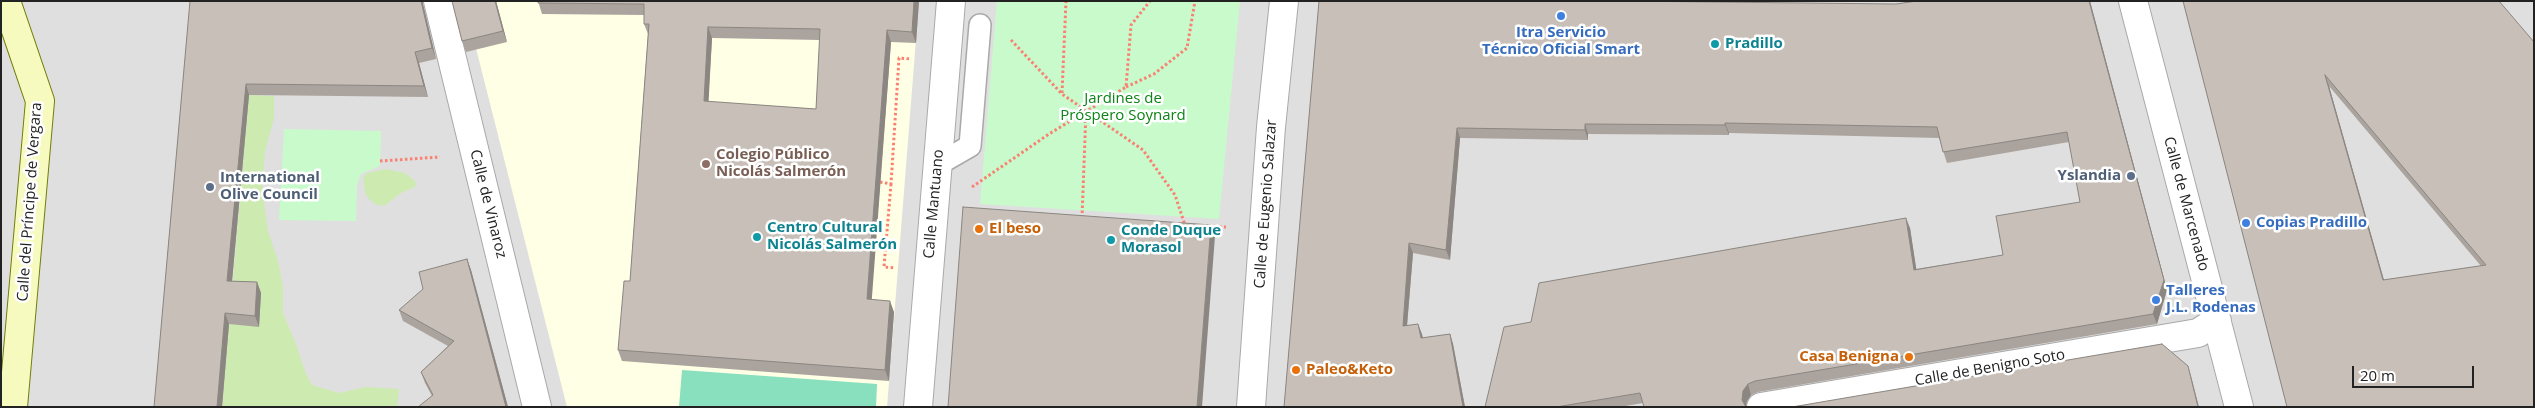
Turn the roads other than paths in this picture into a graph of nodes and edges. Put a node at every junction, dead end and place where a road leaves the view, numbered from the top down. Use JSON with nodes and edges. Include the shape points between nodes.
{"nodes":[{"id":1,"x":6,"y":1,"type":"edge"},
{"id":2,"x":438,"y":1,"type":"edge"},
{"id":3,"x":951,"y":1,"type":"edge"},
{"id":4,"x":1284,"y":1,"type":"edge"},
{"id":5,"x":2133,"y":1,"type":"edge"},
{"id":6,"x":980,"y":25,"type":"dead end"},
{"id":7,"x":937,"y":165,"type":"junction"},
{"id":8,"x":2217,"y":321,"type":"junction"},
{"id":9,"x":13,"y":407,"type":"edge"},
{"id":10,"x":537,"y":407,"type":"edge"},
{"id":11,"x":918,"y":407,"type":"edge"},
{"id":12,"x":1251,"y":407,"type":"edge"},
{"id":13,"x":1760,"y":407,"type":"edge"},
{"id":14,"x":2238,"y":407,"type":"edge"}],
"edges":[{"from":1,"to":9,"type":"main road","name":"Calle del Príncipe de Vergara","via":[[40,101]]},
{"from":2,"to":10,"type":"street","name":"Calle de Vinaroz"},
{"from":3,"to":7,"type":"street","name":"Calle Mantuano"},
{"from":4,"to":12,"type":"street","name":"Calle de Eugenio Salazar","via":[[1271,127]]},
{"from":5,"to":8,"type":"street","name":"Calle de Marcenado"},
{"from":6,"to":7,"type":"lane","via":[[970,146]]},
{"from":7,"to":11,"type":"street","name":"Calle Mantuano"},
{"from":8,"to":13,"type":"street","name":"Calle de Benigno Soto","via":[[2198,333]]},
{"from":8,"to":14,"type":"street","name":"Calle de Marcenado"}]}
